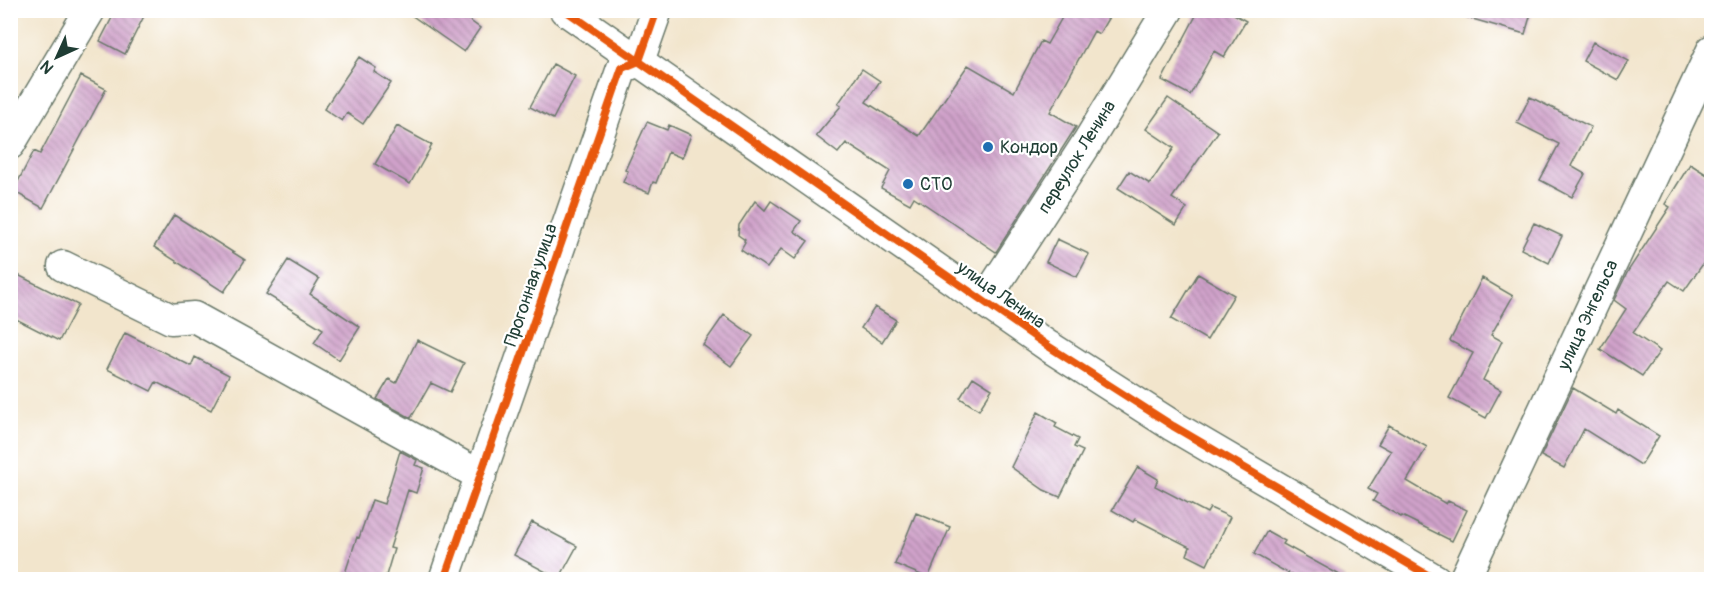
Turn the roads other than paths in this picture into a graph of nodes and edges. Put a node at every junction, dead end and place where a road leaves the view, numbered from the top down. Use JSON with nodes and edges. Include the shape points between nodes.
{"nodes":[{"id":1,"x":90,"y":10,"type":"edge"},
{"id":2,"x":565,"y":10,"type":"edge"},
{"id":3,"x":657,"y":10,"type":"edge"},
{"id":4,"x":1168,"y":10,"type":"edge"},
{"id":5,"x":1712,"y":50,"type":"edge"},
{"id":6,"x":639,"y":61,"type":"junction"},
{"id":7,"x":10,"y":144,"type":"edge"},
{"id":8,"x":63,"y":266,"type":"dead end"},
{"id":9,"x":984,"y":302,"type":"junction"},
{"id":10,"x":481,"y":477,"type":"junction"},
{"id":11,"x":444,"y":579,"type":"edge"},
{"id":12,"x":1436,"y":579,"type":"edge"},
{"id":13,"x":1464,"y":579,"type":"edge"}],
"edges":[{"from":1,"to":7,"type":"street"},
{"from":2,"to":6,"type":"street","name":"улица Ленина"},
{"from":3,"to":6,"type":"street","name":"Прогонная улица"},
{"from":4,"to":9,"type":"street","name":"переулок Ленина"},
{"from":5,"to":13,"type":"street","name":"улица Энгельса"},
{"from":6,"to":9,"type":"street","name":"улица Ленина"},
{"from":6,"to":10,"type":"street","name":"Прогонная улица","via":[[622,68]]},
{"from":8,"to":10,"type":"street","via":[[171,319],[194,317]]},
{"from":9,"to":12,"type":"street","name":"улица Ленина","via":[[1173,426]]},
{"from":10,"to":11,"type":"street","name":"Прогонная улица"}]}
